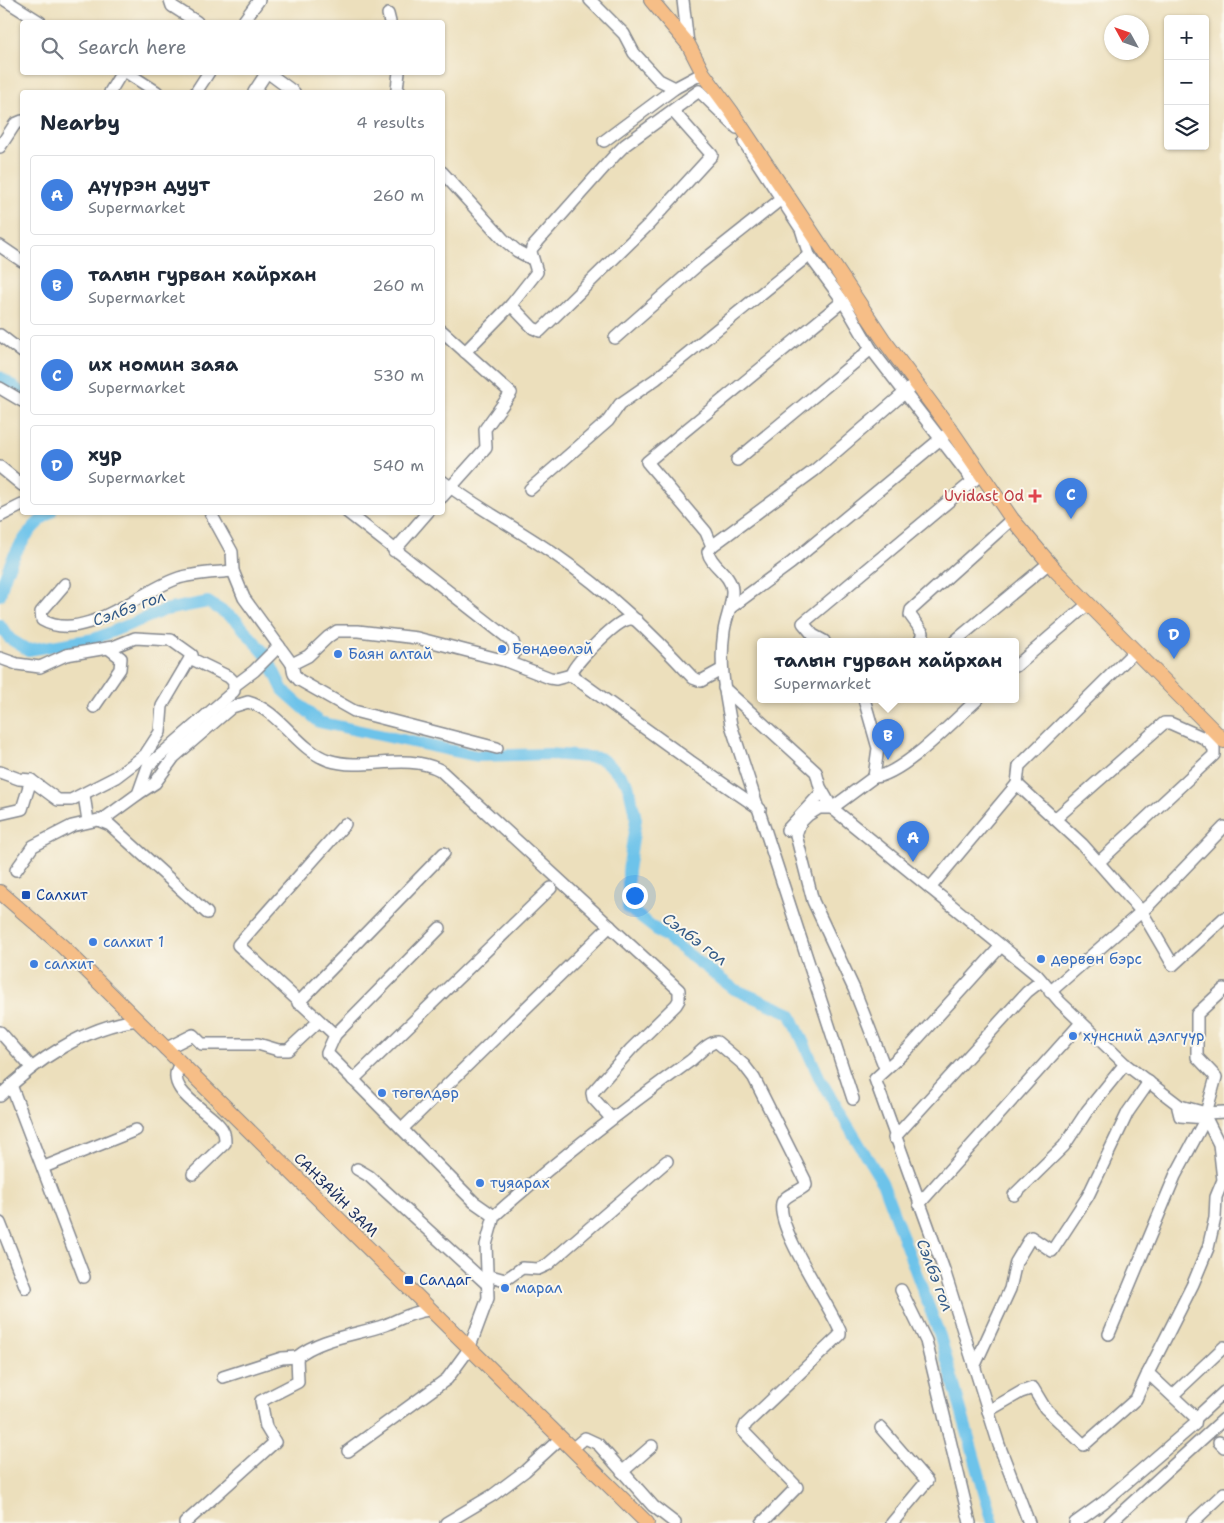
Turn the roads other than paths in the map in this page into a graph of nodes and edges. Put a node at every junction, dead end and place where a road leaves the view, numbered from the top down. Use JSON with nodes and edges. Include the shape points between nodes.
{"nodes":[{"id":1,"x":5,"y":0,"type":"edge"},
{"id":2,"x":259,"y":0,"type":"edge"},
{"id":3,"x":590,"y":0,"type":"edge"},
{"id":4,"x":651,"y":0,"type":"edge"},
{"id":5,"x":683,"y":0,"type":"edge"},
{"id":6,"x":169,"y":2,"type":"edge"},
{"id":7,"x":37,"y":20,"type":"edge"},
{"id":8,"x":194,"y":20,"type":"edge"},
{"id":9,"x":244,"y":20,"type":"edge"},
{"id":10,"x":688,"y":44,"type":"junction"},
{"id":11,"x":703,"y":73,"type":"junction"},
{"id":12,"x":120,"y":75,"type":"edge"},
{"id":13,"x":131,"y":75,"type":"edge"},
{"id":14,"x":207,"y":75,"type":"edge"},
{"id":15,"x":265,"y":75,"type":"edge"},
{"id":16,"x":271,"y":75,"type":"edge"},
{"id":17,"x":399,"y":75,"type":"edge"},
{"id":18,"x":676,"y":88,"type":"junction"},
{"id":19,"x":111,"y":90,"type":"edge"},
{"id":20,"x":154,"y":90,"type":"edge"},
{"id":21,"x":197,"y":90,"type":"edge"},
{"id":22,"x":255,"y":90,"type":"edge"},
{"id":23,"x":291,"y":90,"type":"edge"},
{"id":24,"x":398,"y":90,"type":"edge"},
{"id":25,"x":672,"y":111,"type":"junction"},
{"id":26,"x":20,"y":122,"type":"edge"},
{"id":27,"x":739,"y":126,"type":"junction"},
{"id":28,"x":604,"y":141,"type":"dead end"},
{"id":29,"x":0,"y":147,"type":"edge"},
{"id":30,"x":445,"y":175,"type":"edge"},
{"id":31,"x":780,"y":200,"type":"junction"},
{"id":32,"x":0,"y":246,"type":"edge"},
{"id":33,"x":809,"y":255,"type":"junction"},
{"id":34,"x":532,"y":259,"type":"junction"},
{"id":35,"x":20,"y":260,"type":"edge"},
{"id":36,"x":843,"y":301,"type":"junction"},
{"id":37,"x":511,"y":305,"type":"junction"},
{"id":38,"x":445,"y":334,"type":"edge"},
{"id":39,"x":0,"y":335,"type":"edge"},
{"id":40,"x":614,"y":338,"type":"dead end"},
{"id":41,"x":871,"y":349,"type":"junction"},
{"id":42,"x":20,"y":350,"type":"edge"},
{"id":43,"x":466,"y":352,"type":"junction"},
{"id":44,"x":0,"y":388,"type":"edge"},
{"id":45,"x":910,"y":388,"type":"junction"},
{"id":46,"x":20,"y":400,"type":"edge"},
{"id":47,"x":951,"y":430,"type":"junction"},
{"id":48,"x":940,"y":439,"type":"junction"},
{"id":49,"x":737,"y":460,"type":"dead end"},
{"id":50,"x":0,"y":468,"type":"edge"},
{"id":51,"x":977,"y":477,"type":"junction"},
{"id":52,"x":20,"y":483,"type":"edge"},
{"id":53,"x":447,"y":485,"type":"edge"},
{"id":54,"x":530,"y":489,"type":"dead end"},
{"id":55,"x":20,"y":506,"type":"edge"},
{"id":56,"x":212,"y":515,"type":"edge"},
{"id":57,"x":351,"y":515,"type":"edge"},
{"id":58,"x":425,"y":515,"type":"edge"},
{"id":59,"x":0,"y":516,"type":"edge"},
{"id":60,"x":1012,"y":519,"type":"junction"},
{"id":61,"x":712,"y":546,"type":"junction"},
{"id":62,"x":394,"y":551,"type":"junction"},
{"id":63,"x":1049,"y":563,"type":"junction"},
{"id":64,"x":233,"y":571,"type":"junction"},
{"id":65,"x":65,"y":584,"type":"dead end"},
{"id":66,"x":1088,"y":604,"type":"junction"},
{"id":67,"x":730,"y":608,"type":"junction"},
{"id":68,"x":637,"y":620,"type":"junction"},
{"id":69,"x":818,"y":638,"type":"edge"},
{"id":70,"x":921,"y":638,"type":"edge"},
{"id":71,"x":959,"y":638,"type":"edge"},
{"id":72,"x":279,"y":646,"type":"junction"},
{"id":73,"x":108,"y":648,"type":"junction"},
{"id":74,"x":1136,"y":651,"type":"junction"},
{"id":75,"x":0,"y":658,"type":"edge"},
{"id":76,"x":190,"y":658,"type":"junction"},
{"id":77,"x":506,"y":661,"type":"junction"},
{"id":78,"x":1019,"y":663,"type":"edge"},
{"id":79,"x":292,"y":664,"type":"junction"},
{"id":80,"x":720,"y":670,"type":"junction"},
{"id":81,"x":571,"y":675,"type":"junction"},
{"id":82,"x":234,"y":686,"type":"junction"},
{"id":83,"x":724,"y":688,"type":"junction"},
{"id":84,"x":865,"y":703,"type":"edge"},
{"id":85,"x":973,"y":703,"type":"edge"},
{"id":86,"x":94,"y":707,"type":"dead end"},
{"id":87,"x":1208,"y":734,"type":"junction"},
{"id":88,"x":1224,"y":741,"type":"edge"},
{"id":89,"x":497,"y":748,"type":"dead end"},
{"id":90,"x":0,"y":772,"type":"edge"},
{"id":91,"x":874,"y":778,"type":"junction"},
{"id":92,"x":31,"y":780,"type":"junction"},
{"id":93,"x":1017,"y":784,"type":"junction"},
{"id":94,"x":138,"y":794,"type":"junction"},
{"id":95,"x":84,"y":795,"type":"junction"},
{"id":96,"x":827,"y":799,"type":"junction"},
{"id":97,"x":760,"y":809,"type":"junction"},
{"id":98,"x":0,"y":814,"type":"edge"},
{"id":99,"x":1055,"y":819,"type":"junction"},
{"id":100,"x":101,"y":821,"type":"junction"},
{"id":101,"x":88,"y":822,"type":"junction"},
{"id":102,"x":345,"y":824,"type":"dead end"},
{"id":103,"x":1224,"y":827,"type":"edge"},
{"id":104,"x":788,"y":830,"type":"dead end"},
{"id":105,"x":444,"y":853,"type":"dead end"},
{"id":106,"x":1098,"y":862,"type":"junction"},
{"id":107,"x":16,"y":870,"type":"dead end"},
{"id":108,"x":551,"y":888,"type":"dead end"},
{"id":109,"x":930,"y":888,"type":"junction"},
{"id":110,"x":3,"y":897,"type":"edge"},
{"id":111,"x":1142,"y":912,"type":"junction"},
{"id":112,"x":207,"y":913,"type":"dead end"},
{"id":113,"x":1224,"y":918,"type":"edge"},
{"id":114,"x":610,"y":926,"type":"junction"},
{"id":115,"x":440,"y":928,"type":"dead end"},
{"id":116,"x":1001,"y":946,"type":"junction"},
{"id":117,"x":1041,"y":981,"type":"junction"},
{"id":118,"x":1224,"y":989,"type":"edge"},
{"id":119,"x":1050,"y":992,"type":"junction"},
{"id":120,"x":298,"y":1003,"type":"junction"},
{"id":121,"x":136,"y":1020,"type":"junction"},
{"id":122,"x":319,"y":1021,"type":"junction"},
{"id":123,"x":1081,"y":1023,"type":"junction"},
{"id":124,"x":0,"y":1032,"type":"edge"},
{"id":125,"x":335,"y":1035,"type":"junction"},
{"id":126,"x":165,"y":1049,"type":"junction"},
{"id":127,"x":180,"y":1064,"type":"junction"},
{"id":128,"x":1125,"y":1064,"type":"junction"},
{"id":129,"x":32,"y":1068,"type":"junction"},
{"id":130,"x":885,"y":1068,"type":"junction"},
{"id":131,"x":353,"y":1080,"type":"junction"},
{"id":132,"x":1149,"y":1082,"type":"junction"},
{"id":133,"x":11,"y":1085,"type":"junction"},
{"id":134,"x":0,"y":1096,"type":"edge"},
{"id":135,"x":853,"y":1099,"type":"dead end"},
{"id":136,"x":1224,"y":1112,"type":"edge"},
{"id":137,"x":1206,"y":1115,"type":"junction"},
{"id":138,"x":611,"y":1118,"type":"junction"},
{"id":139,"x":402,"y":1129,"type":"junction"},
{"id":140,"x":136,"y":1130,"type":"dead end"},
{"id":141,"x":894,"y":1138,"type":"junction"},
{"id":142,"x":667,"y":1162,"type":"dead end"},
{"id":143,"x":44,"y":1167,"type":"junction"},
{"id":144,"x":356,"y":1169,"type":"dead end"},
{"id":145,"x":193,"y":1174,"type":"dead end"},
{"id":146,"x":1223,"y":1180,"type":"edge"},
{"id":147,"x":1014,"y":1195,"type":"dead end"},
{"id":148,"x":919,"y":1204,"type":"junction"},
{"id":149,"x":494,"y":1216,"type":"junction"},
{"id":150,"x":0,"y":1224,"type":"edge"},
{"id":151,"x":84,"y":1277,"type":"dead end"},
{"id":152,"x":487,"y":1280,"type":"junction"},
{"id":153,"x":26,"y":1288,"type":"dead end"},
{"id":154,"x":901,"y":1290,"type":"dead end"},
{"id":155,"x":429,"y":1310,"type":"junction"},
{"id":156,"x":1109,"y":1334,"type":"dead end"},
{"id":157,"x":1224,"y":1347,"type":"edge"},
{"id":158,"x":469,"y":1349,"type":"junction"},
{"id":159,"x":297,"y":1357,"type":"junction"},
{"id":160,"x":974,"y":1367,"type":"junction"},
{"id":161,"x":1148,"y":1373,"type":"junction"},
{"id":162,"x":223,"y":1377,"type":"dead end"},
{"id":163,"x":1173,"y":1395,"type":"junction"},
{"id":164,"x":1222,"y":1398,"type":"edge"},
{"id":165,"x":988,"y":1411,"type":"junction"},
{"id":166,"x":1196,"y":1418,"type":"junction"},
{"id":167,"x":1224,"y":1419,"type":"edge"},
{"id":168,"x":881,"y":1428,"type":"dead end"},
{"id":169,"x":561,"y":1438,"type":"junction"},
{"id":170,"x":652,"y":1446,"type":"dead end"},
{"id":171,"x":572,"y":1449,"type":"junction"},
{"id":172,"x":348,"y":1451,"type":"dead end"},
{"id":173,"x":622,"y":1472,"type":"junction"},
{"id":174,"x":1224,"y":1493,"type":"edge"},
{"id":175,"x":185,"y":1523,"type":"edge"},
{"id":176,"x":446,"y":1523,"type":"edge"},
{"id":177,"x":648,"y":1523,"type":"edge"},
{"id":178,"x":675,"y":1523,"type":"edge"},
{"id":179,"x":762,"y":1523,"type":"edge"},
{"id":180,"x":892,"y":1523,"type":"edge"},
{"id":181,"x":970,"y":1523,"type":"edge"},
{"id":182,"x":1028,"y":1523,"type":"edge"},
{"id":183,"x":1075,"y":1523,"type":"edge"},
{"id":184,"x":1110,"y":1523,"type":"edge"},
{"id":185,"x":1192,"y":1523,"type":"edge"}],
"edges":[{"from":1,"to":7,"type":"street"},
{"from":2,"to":9,"type":"street"},
{"from":3,"to":18,"type":"street","via":[[624,34],[634,53],[660,80]]},
{"from":4,"to":10,"type":"main road"},
{"from":5,"to":10,"type":"street"},
{"from":6,"to":8,"type":"street"},
{"from":10,"to":11,"type":"main road"},
{"from":11,"to":18,"type":"street"},
{"from":11,"to":27,"type":"main road"},
{"from":12,"to":19,"type":"street"},
{"from":13,"to":20,"type":"street"},
{"from":14,"to":21,"type":"street"},
{"from":15,"to":22,"type":"street"},
{"from":16,"to":23,"type":"street"},
{"from":17,"to":24,"type":"street"},
{"from":18,"to":28,"type":"street"},
{"from":25,"to":27,"type":"street","via":[[699,91]]},
{"from":25,"to":34,"type":"street","via":[[607,162],[532,248]]},
{"from":25,"to":37,"type":"street","via":[[712,154],[648,225],[540,330],[533,328]]},
{"from":26,"to":29,"type":"street","via":[[15,124]]},
{"from":27,"to":31,"type":"street"},
{"from":27,"to":45,"type":"main road"},
{"from":30,"to":34,"type":"street","via":[[504,239]]},
{"from":31,"to":33,"type":"street","via":[[801,229]]},
{"from":31,"to":40,"type":"street","via":[[699,264]]},
{"from":32,"to":35,"type":"street"},
{"from":33,"to":36,"type":"street"},
{"from":33,"to":54,"type":"street","via":[[656,379],[620,404],[608,421]]},
{"from":34,"to":37,"type":"street","via":[[537,272]]},
{"from":36,"to":41,"type":"street"},
{"from":36,"to":61,"type":"street","via":[[647,462],[706,532]]},
{"from":37,"to":43,"type":"street"},
{"from":38,"to":43,"type":"street"},
{"from":39,"to":42,"type":"street"},
{"from":41,"to":45,"type":"street"},
{"from":41,"to":49,"type":"street"},
{"from":43,"to":53,"type":"street","via":[[510,393],[485,429],[486,448]]},
{"from":44,"to":46,"type":"street"},
{"from":45,"to":47,"type":"main road"},
{"from":45,"to":48,"type":"street"},
{"from":45,"to":61,"type":"street","via":[[814,470]]},
{"from":47,"to":48,"type":"street"},
{"from":47,"to":51,"type":"main road"},
{"from":48,"to":51,"type":"street"},
{"from":48,"to":67,"type":"street","via":[[792,563]]},
{"from":50,"to":52,"type":"street"},
{"from":51,"to":60,"type":"main road"},
{"from":51,"to":69,"type":"street","via":[[803,623]]},
{"from":53,"to":68,"type":"street","via":[[559,558]]},
{"from":55,"to":59,"type":"street"},
{"from":56,"to":64,"type":"street","via":[[232,552]]},
{"from":57,"to":62,"type":"street"},
{"from":58,"to":62,"type":"street"},
{"from":60,"to":63,"type":"main road"},
{"from":60,"to":70,"type":"street","via":[[911,610],[910,615],[923,633]]},
{"from":61,"to":67,"type":"street","via":[[709,557],[729,580],[732,589]]},
{"from":62,"to":77,"type":"street","via":[[513,642],[515,654]]},
{"from":63,"to":66,"type":"main road"},
{"from":63,"to":71,"type":"street"},
{"from":64,"to":65,"type":"street","via":[[177,578],[82,626],[51,626],[42,620],[41,612]]},
{"from":64,"to":72,"type":"street","via":[[244,598]]},
{"from":66,"to":74,"type":"main road"},
{"from":66,"to":78,"type":"street"},
{"from":67,"to":80,"type":"street","via":[[724,629]]},
{"from":68,"to":80,"type":"street","via":[[697,681]]},
{"from":68,"to":81,"type":"street","via":[[618,624],[576,664]]},
{"from":72,"to":79,"type":"street"},
{"from":72,"to":82,"type":"street"},
{"from":73,"to":75,"type":"street","via":[[66,655],[40,667]]},
{"from":73,"to":76,"type":"street","via":[[135,638],[172,640],[192,654]]},
{"from":73,"to":86,"type":"street","via":[[121,658],[120,669]]},
{"from":74,"to":87,"type":"main road"},
{"from":74,"to":93,"type":"street","via":[[1019,766]]},
{"from":76,"to":82,"type":"street","via":[[229,677]]},
{"from":76,"to":95,"type":"street","via":[[162,706],[160,732],[145,755]]},
{"from":77,"to":79,"type":"street","via":[[417,638],[347,630],[337,631],[308,656]]},
{"from":77,"to":81,"type":"street","via":[[550,678]]},
{"from":79,"to":89,"type":"street","via":[[299,680],[354,711]]},
{"from":80,"to":83,"type":"street"},
{"from":81,"to":97,"type":"street"},
{"from":82,"to":94,"type":"street","via":[[232,695],[148,766]]},
{"from":83,"to":96,"type":"street","via":[[816,772]]},
{"from":83,"to":97,"type":"street","via":[[731,725]]},
{"from":84,"to":91,"type":"street","via":[[878,748]]},
{"from":85,"to":91,"type":"street","via":[[900,768]]},
{"from":87,"to":88,"type":"main road"},
{"from":87,"to":99,"type":"street","via":[[1164,723]]},
{"from":87,"to":106,"type":"street","via":[[1214,755]]},
{"from":90,"to":92,"type":"street"},
{"from":91,"to":96,"type":"street"},
{"from":92,"to":95,"type":"street","via":[[58,800]]},
{"from":92,"to":98,"type":"street","via":[[22,809]]},
{"from":93,"to":99,"type":"street"},
{"from":93,"to":109,"type":"street"},
{"from":94,"to":100,"type":"street"},
{"from":94,"to":114,"type":"street","via":[[155,783],[174,757],[232,707],[242,702],[252,703],[329,760],[346,763],[414,761],[440,770]]},
{"from":95,"to":101,"type":"street"},
{"from":96,"to":104,"type":"street"},
{"from":96,"to":109,"type":"street"},
{"from":96,"to":130,"type":"street","via":[[800,822],[797,843],[813,901],[854,989]]},
{"from":97,"to":135,"type":"street"},
{"from":99,"to":106,"type":"street"},
{"from":100,"to":101,"type":"street"},
{"from":100,"to":112,"type":"street","via":[[110,825]]},
{"from":101,"to":107,"type":"street","via":[[72,826],[33,846]]},
{"from":102,"to":120,"type":"street","via":[[238,945]]},
{"from":103,"to":111,"type":"street"},
{"from":105,"to":120,"type":"street"},
{"from":106,"to":111,"type":"street"},
{"from":108,"to":131,"type":"street"},
{"from":109,"to":116,"type":"street"},
{"from":110,"to":121,"type":"main road","name":"САНЗАЙН ЗАМ","via":[[62,946]]},
{"from":111,"to":113,"type":"street","via":[[1172,965]]},
{"from":111,"to":119,"type":"street"},
{"from":114,"to":138,"type":"street","via":[[659,970],[680,994],[676,1005],[592,1093]]},
{"from":114,"to":139,"type":"street"},
{"from":115,"to":125,"type":"street"},
{"from":116,"to":117,"type":"street"},
{"from":116,"to":130,"type":"street","via":[[908,1048]]},
{"from":117,"to":119,"type":"street"},
{"from":117,"to":141,"type":"street","via":[[1027,992]]},
{"from":118,"to":137,"type":"street","via":[[1197,1014],[1197,1057],[1216,1077]]},
{"from":119,"to":123,"type":"street"},
{"from":120,"to":122,"type":"street"},
{"from":121,"to":126,"type":"main road","name":"САНЗАЙН ЗАМ"},
{"from":121,"to":129,"type":"street","via":[[81,1037]]},
{"from":122,"to":125,"type":"street"},
{"from":122,"to":126,"type":"street","via":[[288,1050],[258,1044],[202,1044],[192,1035]]},
{"from":123,"to":128,"type":"street"},
{"from":123,"to":148,"type":"street"},
{"from":124,"to":129,"type":"street"},
{"from":125,"to":131,"type":"street","via":[[327,1053]]},
{"from":126,"to":127,"type":"main road","name":"САНЗАЙН ЗАМ"},
{"from":127,"to":145,"type":"street","via":[[176,1080],[185,1095],[223,1131],[225,1143]]},
{"from":127,"to":155,"type":"main road","name":"САНЗАЙН ЗАМ"},
{"from":128,"to":132,"type":"street"},
{"from":128,"to":147,"type":"street","via":[[1064,1146]]},
{"from":129,"to":133,"type":"street"},
{"from":130,"to":141,"type":"street","via":[[875,1083]]},
{"from":131,"to":139,"type":"street"},
{"from":132,"to":137,"type":"street","via":[[1180,1106],[1180,1116]]},
{"from":132,"to":160,"type":"street","via":[[1128,1112],[1088,1196],[1052,1251],[1032,1237],[1016,1262],[1010,1290]]},
{"from":133,"to":134,"type":"street"},
{"from":133,"to":143,"type":"street"},
{"from":136,"to":137,"type":"street"},
{"from":137,"to":146,"type":"street","via":[[1219,1144]]},
{"from":137,"to":156,"type":"street","via":[[1175,1176]]},
{"from":138,"to":149,"type":"street"},
{"from":138,"to":179,"type":"street","via":[[712,1042],[717,1042],[754,1078],[805,1180],[806,1185],[786,1198],[782,1208],[789,1237],[840,1335],[746,1424],[744,1431],[797,1487]]},
{"from":139,"to":149,"type":"street","via":[[474,1202]]},
{"from":140,"to":143,"type":"street"},
{"from":141,"to":148,"type":"street"},
{"from":142,"to":152,"type":"street","via":[[547,1265],[538,1269],[522,1268],[505,1280]]},
{"from":143,"to":151,"type":"street"},
{"from":144,"to":152,"type":"street","via":[[370,1176]]},
{"from":146,"to":161,"type":"street","via":[[1216,1197],[1208,1248]]},
{"from":148,"to":160,"type":"street","via":[[944,1270]]},
{"from":149,"to":152,"type":"street","via":[[486,1245]]},
{"from":150,"to":153,"type":"street"},
{"from":152,"to":158,"type":"street","via":[[488,1298]]},
{"from":154,"to":181,"type":"street","via":[[926,1341]]},
{"from":155,"to":158,"type":"main road","name":"САНЗАЙН ЗАМ"},
{"from":155,"to":159,"type":"street","via":[[411,1312],[387,1324],[308,1348]]},
{"from":157,"to":163,"type":"street"},
{"from":158,"to":169,"type":"main road","name":"САНЗАЙН ЗАМ"},
{"from":158,"to":172,"type":"street","via":[[447,1379]]},
{"from":159,"to":162,"type":"street","via":[[282,1358]]},
{"from":159,"to":175,"type":"street","via":[[298,1382],[261,1401],[266,1427],[275,1442]]},
{"from":160,"to":165,"type":"street"},
{"from":161,"to":163,"type":"street"},
{"from":161,"to":165,"type":"street","via":[[1136,1398],[1084,1445],[1045,1408],[1033,1388]]},
{"from":163,"to":166,"type":"street"},
{"from":164,"to":166,"type":"street"},
{"from":165,"to":182,"type":"street"},
{"from":166,"to":183,"type":"street","via":[[1195,1424]]},
{"from":167,"to":184,"type":"street"},
{"from":168,"to":180,"type":"street","via":[[927,1481]]},
{"from":169,"to":171,"type":"main road","name":"САНЗАЙН ЗАМ"},
{"from":169,"to":176,"type":"street","via":[[494,1495]]},
{"from":170,"to":173,"type":"street"},
{"from":171,"to":173,"type":"street","via":[[588,1438],[598,1444]]},
{"from":171,"to":177,"type":"main road","name":"САНЗАЙН ЗАМ"},
{"from":173,"to":178,"type":"street","via":[[653,1506]]},
{"from":174,"to":185,"type":"street"}]}
